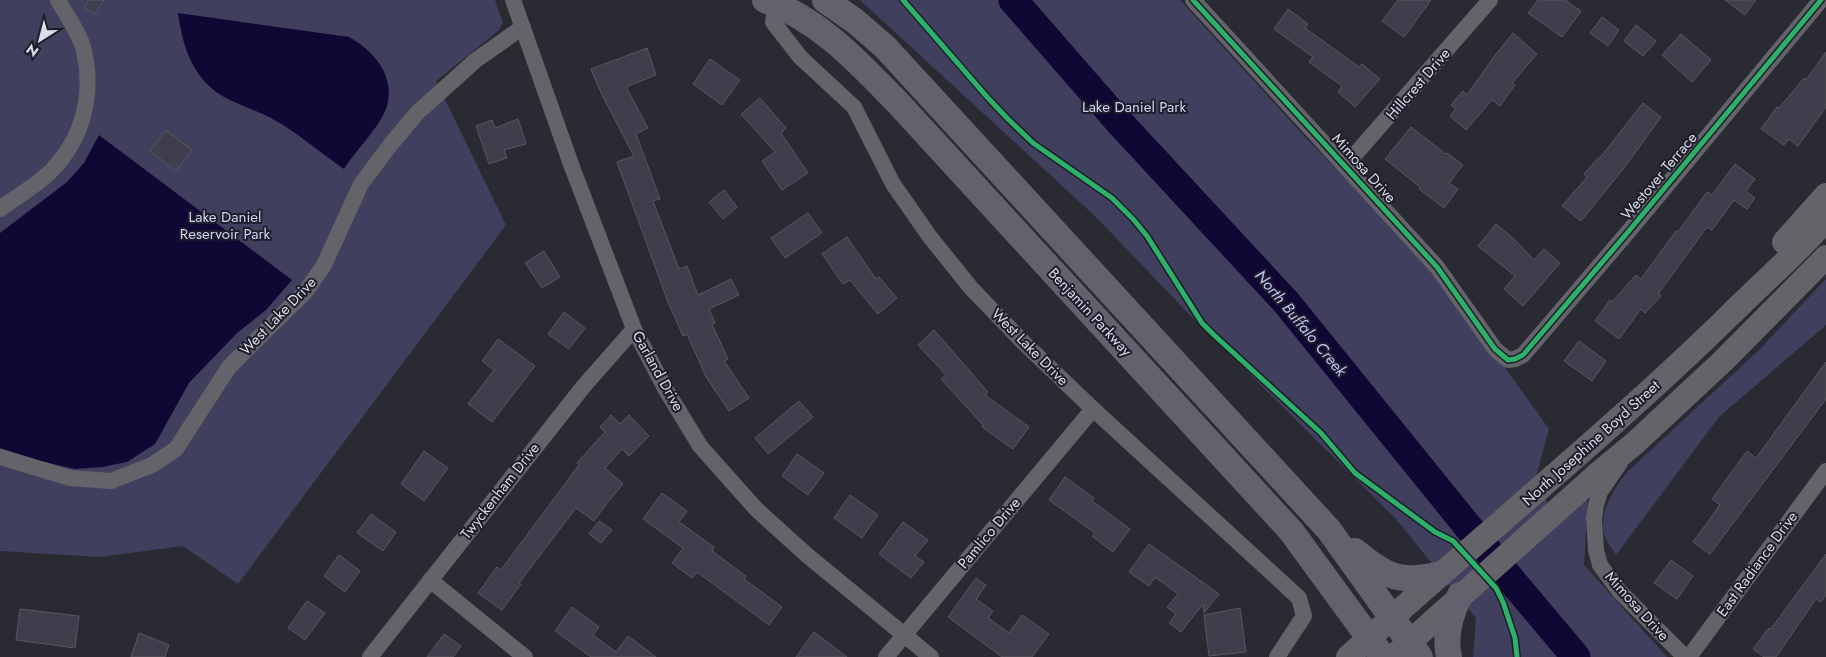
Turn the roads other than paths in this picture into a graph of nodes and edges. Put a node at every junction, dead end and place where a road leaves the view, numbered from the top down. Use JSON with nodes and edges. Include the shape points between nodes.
{"nodes":[{"id":1,"x":58,"y":0,"type":"edge"},
{"id":2,"x":513,"y":0,"type":"edge"},
{"id":3,"x":825,"y":0,"type":"edge"},
{"id":4,"x":1193,"y":0,"type":"edge"},
{"id":5,"x":1490,"y":0,"type":"edge"},
{"id":6,"x":1821,"y":0,"type":"edge"},
{"id":7,"x":771,"y":2,"type":"edge"},
{"id":8,"x":523,"y":27,"type":"junction"},
{"id":9,"x":1345,"y":166,"type":"junction"},
{"id":10,"x":1826,"y":194,"type":"edge"},
{"id":11,"x":0,"y":209,"type":"edge"},
{"id":12,"x":1826,"y":220,"type":"edge"},
{"id":13,"x":1826,"y":257,"type":"edge"},
{"id":14,"x":1717,"y":327,"type":"junction"},
{"id":15,"x":634,"y":329,"type":"junction"},
{"id":16,"x":1508,"y":360,"type":"joint"},
{"id":17,"x":1093,"y":409,"type":"junction"},
{"id":18,"x":1635,"y":443,"type":"junction"},
{"id":19,"x":0,"y":457,"type":"edge"},
{"id":20,"x":1826,"y":471,"type":"edge"},
{"id":21,"x":1329,"y":530,"type":"junction"},
{"id":22,"x":1440,"y":574,"type":"junction"},
{"id":23,"x":430,"y":580,"type":"junction"},
{"id":24,"x":1460,"y":595,"type":"junction"},
{"id":25,"x":1392,"y":618,"type":"junction"},
{"id":26,"x":903,"y":635,"type":"junction"},
{"id":27,"x":1375,"y":648,"type":"edge"},
{"id":28,"x":1407,"y":652,"type":"edge"},
{"id":29,"x":370,"y":657,"type":"edge"},
{"id":30,"x":525,"y":657,"type":"edge"},
{"id":31,"x":886,"y":657,"type":"edge"},
{"id":32,"x":931,"y":657,"type":"edge"},
{"id":33,"x":1278,"y":657,"type":"edge"},
{"id":34,"x":1348,"y":657,"type":"edge"},
{"id":35,"x":1449,"y":657,"type":"edge"},
{"id":36,"x":1687,"y":657,"type":"edge"}],
"edges":[{"from":1,"to":11,"type":"street","via":[[84,49],[87,103],[76,139],[52,171]]},
{"from":2,"to":8,"type":"street","name":"Garland Drive"},
{"from":3,"to":21,"type":"main road","name":"Benjamin Parkway","via":[[885,47]]},
{"from":4,"to":9,"type":"street","name":"Mimosa Drive"},
{"from":5,"to":9,"type":"street","name":"Hillcrest Drive"},
{"from":6,"to":16,"type":"street","name":"Westover Terrace","via":[[1523,354]]},
{"from":7,"to":17,"type":"street","name":"West Lake Drive","via":[[773,22],[800,57],[854,107],[893,184],[930,237],[971,288]]},
{"from":7,"to":27,"type":"main road","name":"Benjamin Parkway","via":[[818,27],[847,51],[898,103],[1291,531]]},
{"from":8,"to":15,"type":"street","name":"Garland Drive"},
{"from":8,"to":19,"type":"street","name":"West Lake Drive","via":[[476,60],[417,113],[391,144],[361,184],[324,265],[306,291],[229,367],[176,449],[152,465],[112,481],[70,478]]},
{"from":9,"to":16,"type":"street","name":"Mimosa Drive","via":[[1437,267],[1495,349]]},
{"from":10,"to":14,"type":"main road"},
{"from":12,"to":14,"type":"main road","name":"North Josephine Boyd Street"},
{"from":13,"to":18,"type":"main road","name":"North Josephine Boyd Street","via":[[1723,361]]},
{"from":14,"to":22,"type":"main road","name":"North Josephine Boyd Street","via":[[1630,410]]},
{"from":15,"to":23,"type":"street","name":"Twyckenham Drive","via":[[583,387]]},
{"from":15,"to":26,"type":"street","name":"Garland Drive","via":[[700,446],[757,510]]},
{"from":17,"to":26,"type":"street","name":"Pamlico Drive"},
{"from":17,"to":33,"type":"street","name":"West Lake Drive","via":[[1299,598],[1304,616]]},
{"from":18,"to":24,"type":"main road","name":"North Josephine Boyd Street"},
{"from":18,"to":36,"type":"street","name":"Mimosa Drive","via":[[1600,492],[1594,519],[1596,550],[1600,564],[1620,592]]},
{"from":20,"to":36,"type":"street","name":"East Radiance Drive"},
{"from":21,"to":22,"type":"main road","via":[[1378,570],[1404,578]]},
{"from":21,"to":25,"type":"main road","name":"Benjamin Parkway"},
{"from":22,"to":25,"type":"main road","name":"North Josephine Boyd Street"},
{"from":23,"to":29,"type":"street","name":"Twyckenham Drive"},
{"from":23,"to":30,"type":"street"},
{"from":24,"to":28,"type":"main road","name":"North Josephine Boyd Street"},
{"from":24,"to":35,"type":"main road","via":[[1451,612]]},
{"from":25,"to":27,"type":"main road","name":"North Josephine Boyd Street"},
{"from":25,"to":28,"type":"main road","name":"Benjamin Parkway"},
{"from":26,"to":31,"type":"street","name":"Pamlico Drive"},
{"from":26,"to":32,"type":"street","name":"Garland Drive"},
{"from":27,"to":34,"type":"main road","name":"North Josephine Boyd Street"}]}
